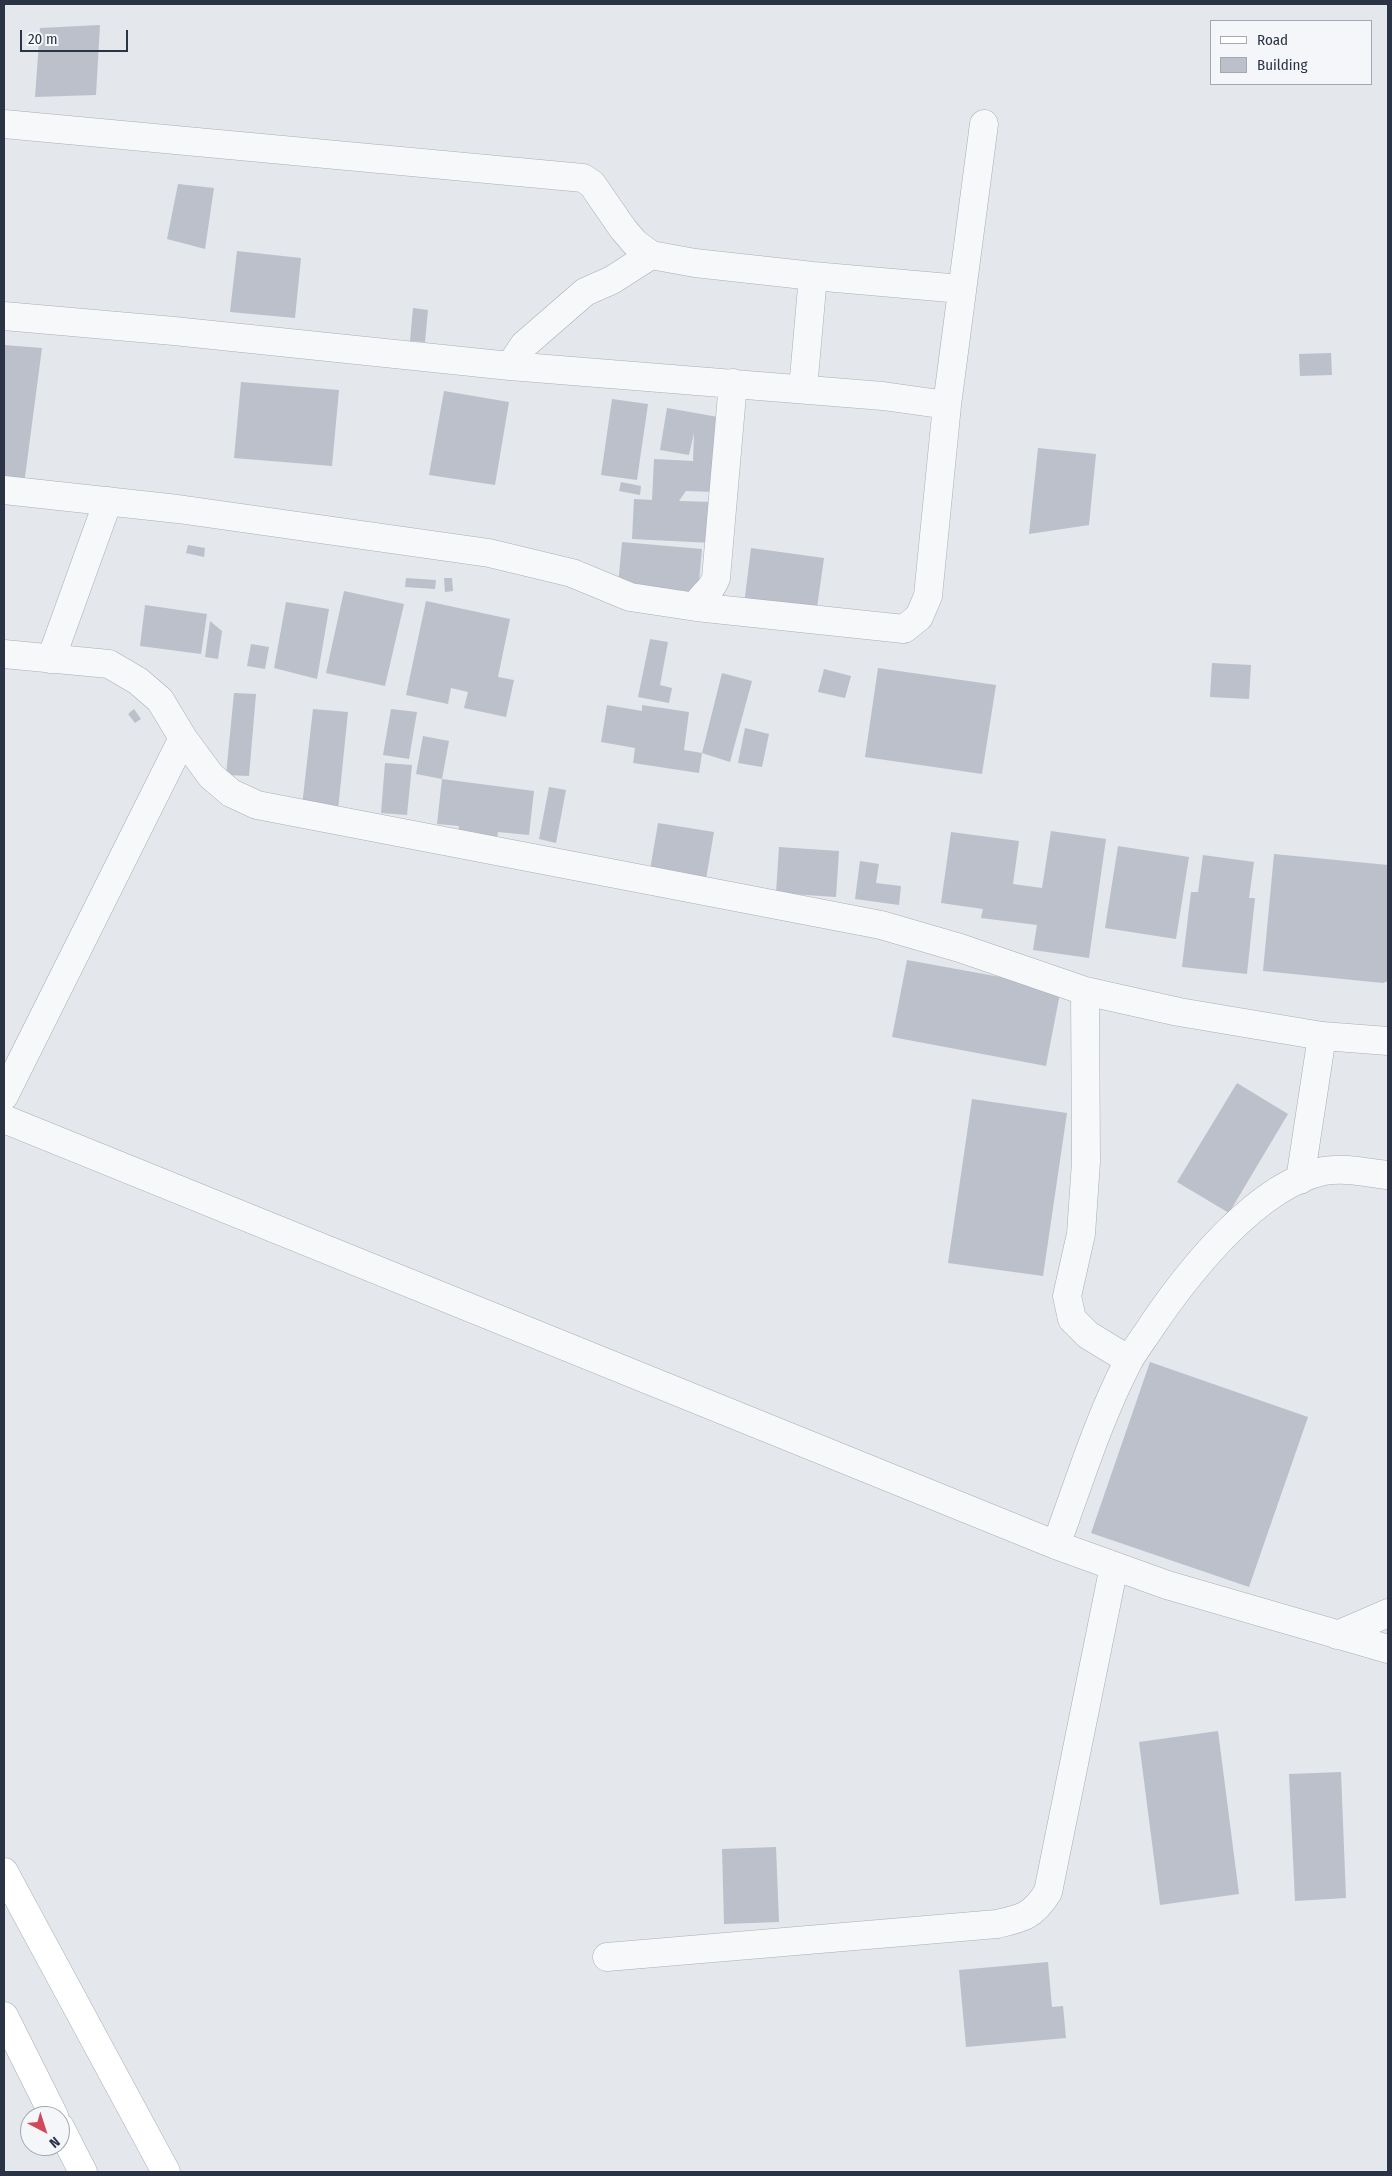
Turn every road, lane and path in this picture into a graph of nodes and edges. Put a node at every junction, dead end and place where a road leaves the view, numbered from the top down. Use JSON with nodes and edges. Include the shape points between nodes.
{"nodes":[{"id":1,"x":4,"y":124,"type":"edge"},
{"id":2,"x":984,"y":124,"type":"dead end"},
{"id":3,"x":651,"y":254,"type":"junction"},
{"id":4,"x":813,"y":276,"type":"junction"},
{"id":5,"x":961,"y":289,"type":"junction"},
{"id":6,"x":4,"y":316,"type":"edge"},
{"id":7,"x":510,"y":366,"type":"junction"},
{"id":8,"x":733,"y":383,"type":"junction"},
{"id":9,"x":804,"y":389,"type":"junction"},
{"id":10,"x":947,"y":405,"type":"junction"},
{"id":11,"x":4,"y":490,"type":"edge"},
{"id":12,"x":108,"y":502,"type":"junction"},
{"id":13,"x":696,"y":607,"type":"junction"},
{"id":14,"x":4,"y":654,"type":"edge"},
{"id":15,"x":51,"y":659,"type":"junction"},
{"id":16,"x":182,"y":738,"type":"junction"},
{"id":17,"x":1085,"y":991,"type":"junction"},
{"id":18,"x":1322,"y":1036,"type":"junction"},
{"id":19,"x":1388,"y":1041,"type":"edge"},
{"id":20,"x":4,"y":1096,"type":"edge"},
{"id":21,"x":4,"y":1119,"type":"edge"},
{"id":22,"x":1388,"y":1175,"type":"edge"},
{"id":23,"x":1300,"y":1180,"type":"junction"},
{"id":24,"x":1129,"y":1360,"type":"junction"},
{"id":25,"x":1056,"y":1545,"type":"junction"},
{"id":26,"x":1114,"y":1566,"type":"junction"},
{"id":27,"x":1388,"y":1613,"type":"edge"},
{"id":28,"x":1337,"y":1635,"type":"junction"},
{"id":29,"x":1388,"y":1649,"type":"edge"},
{"id":30,"x":4,"y":1872,"type":"edge"},
{"id":31,"x":607,"y":1957,"type":"dead end"},
{"id":32,"x":4,"y":2016,"type":"edge"},
{"id":33,"x":49,"y":2106,"type":"edge"},
{"id":34,"x":70,"y":2147,"type":"edge"},
{"id":35,"x":83,"y":2172,"type":"edge"},
{"id":36,"x":166,"y":2172,"type":"edge"}],
"edges":[{"from":1,"to":3,"type":"street","via":[[583,178],[592,184],[629,236]]},
{"from":2,"to":5,"type":"street"},
{"from":3,"to":4,"type":"street","via":[[696,263]]},
{"from":3,"to":7,"type":"street","via":[[612,280],[584,292],[524,345]]},
{"from":4,"to":5,"type":"street"},
{"from":4,"to":9,"type":"street"},
{"from":5,"to":10,"type":"street"},
{"from":6,"to":7,"type":"street"},
{"from":7,"to":8,"type":"street"},
{"from":8,"to":9,"type":"street"},
{"from":8,"to":13,"type":"street","via":[[716,578]]},
{"from":9,"to":10,"type":"street"},
{"from":10,"to":13,"type":"street","via":[[928,596],[918,617],[904,629]]},
{"from":11,"to":12,"type":"street"},
{"from":12,"to":13,"type":"street","via":[[489,553],[572,573],[630,597]]},
{"from":12,"to":15,"type":"street"},
{"from":14,"to":15,"type":"street"},
{"from":15,"to":16,"type":"street","via":[[109,664],[138,681],[160,700]]},
{"from":16,"to":17,"type":"street","via":[[211,776],[231,794],[257,804],[881,925]]},
{"from":16,"to":20,"type":"street"},
{"from":17,"to":18,"type":"street","via":[[1178,1012]]},
{"from":17,"to":24,"type":"street","via":[[1086,1162],[1081,1234],[1067,1296],[1072,1319],[1088,1335]]},
{"from":18,"to":19,"type":"street"},
{"from":18,"to":23,"type":"street"},
{"from":21,"to":25,"type":"street"},
{"from":22,"to":23,"type":"street","via":[[1325,1171]]},
{"from":23,"to":24,"type":"street","via":[[1267,1199],[1242,1219],[1204,1257],[1171,1298]]},
{"from":24,"to":25,"type":"street","via":[[1104,1413]]},
{"from":25,"to":26,"type":"street"},
{"from":26,"to":28,"type":"street"},
{"from":26,"to":31,"type":"street","via":[[1048,1892],[1039,1907],[1022,1918],[997,1924]]},
{"from":27,"to":28,"type":"street"},
{"from":28,"to":29,"type":"street"},
{"from":30,"to":36,"type":"main road"},
{"from":32,"to":33,"type":"main road"},
{"from":34,"to":35,"type":"main road"}]}
